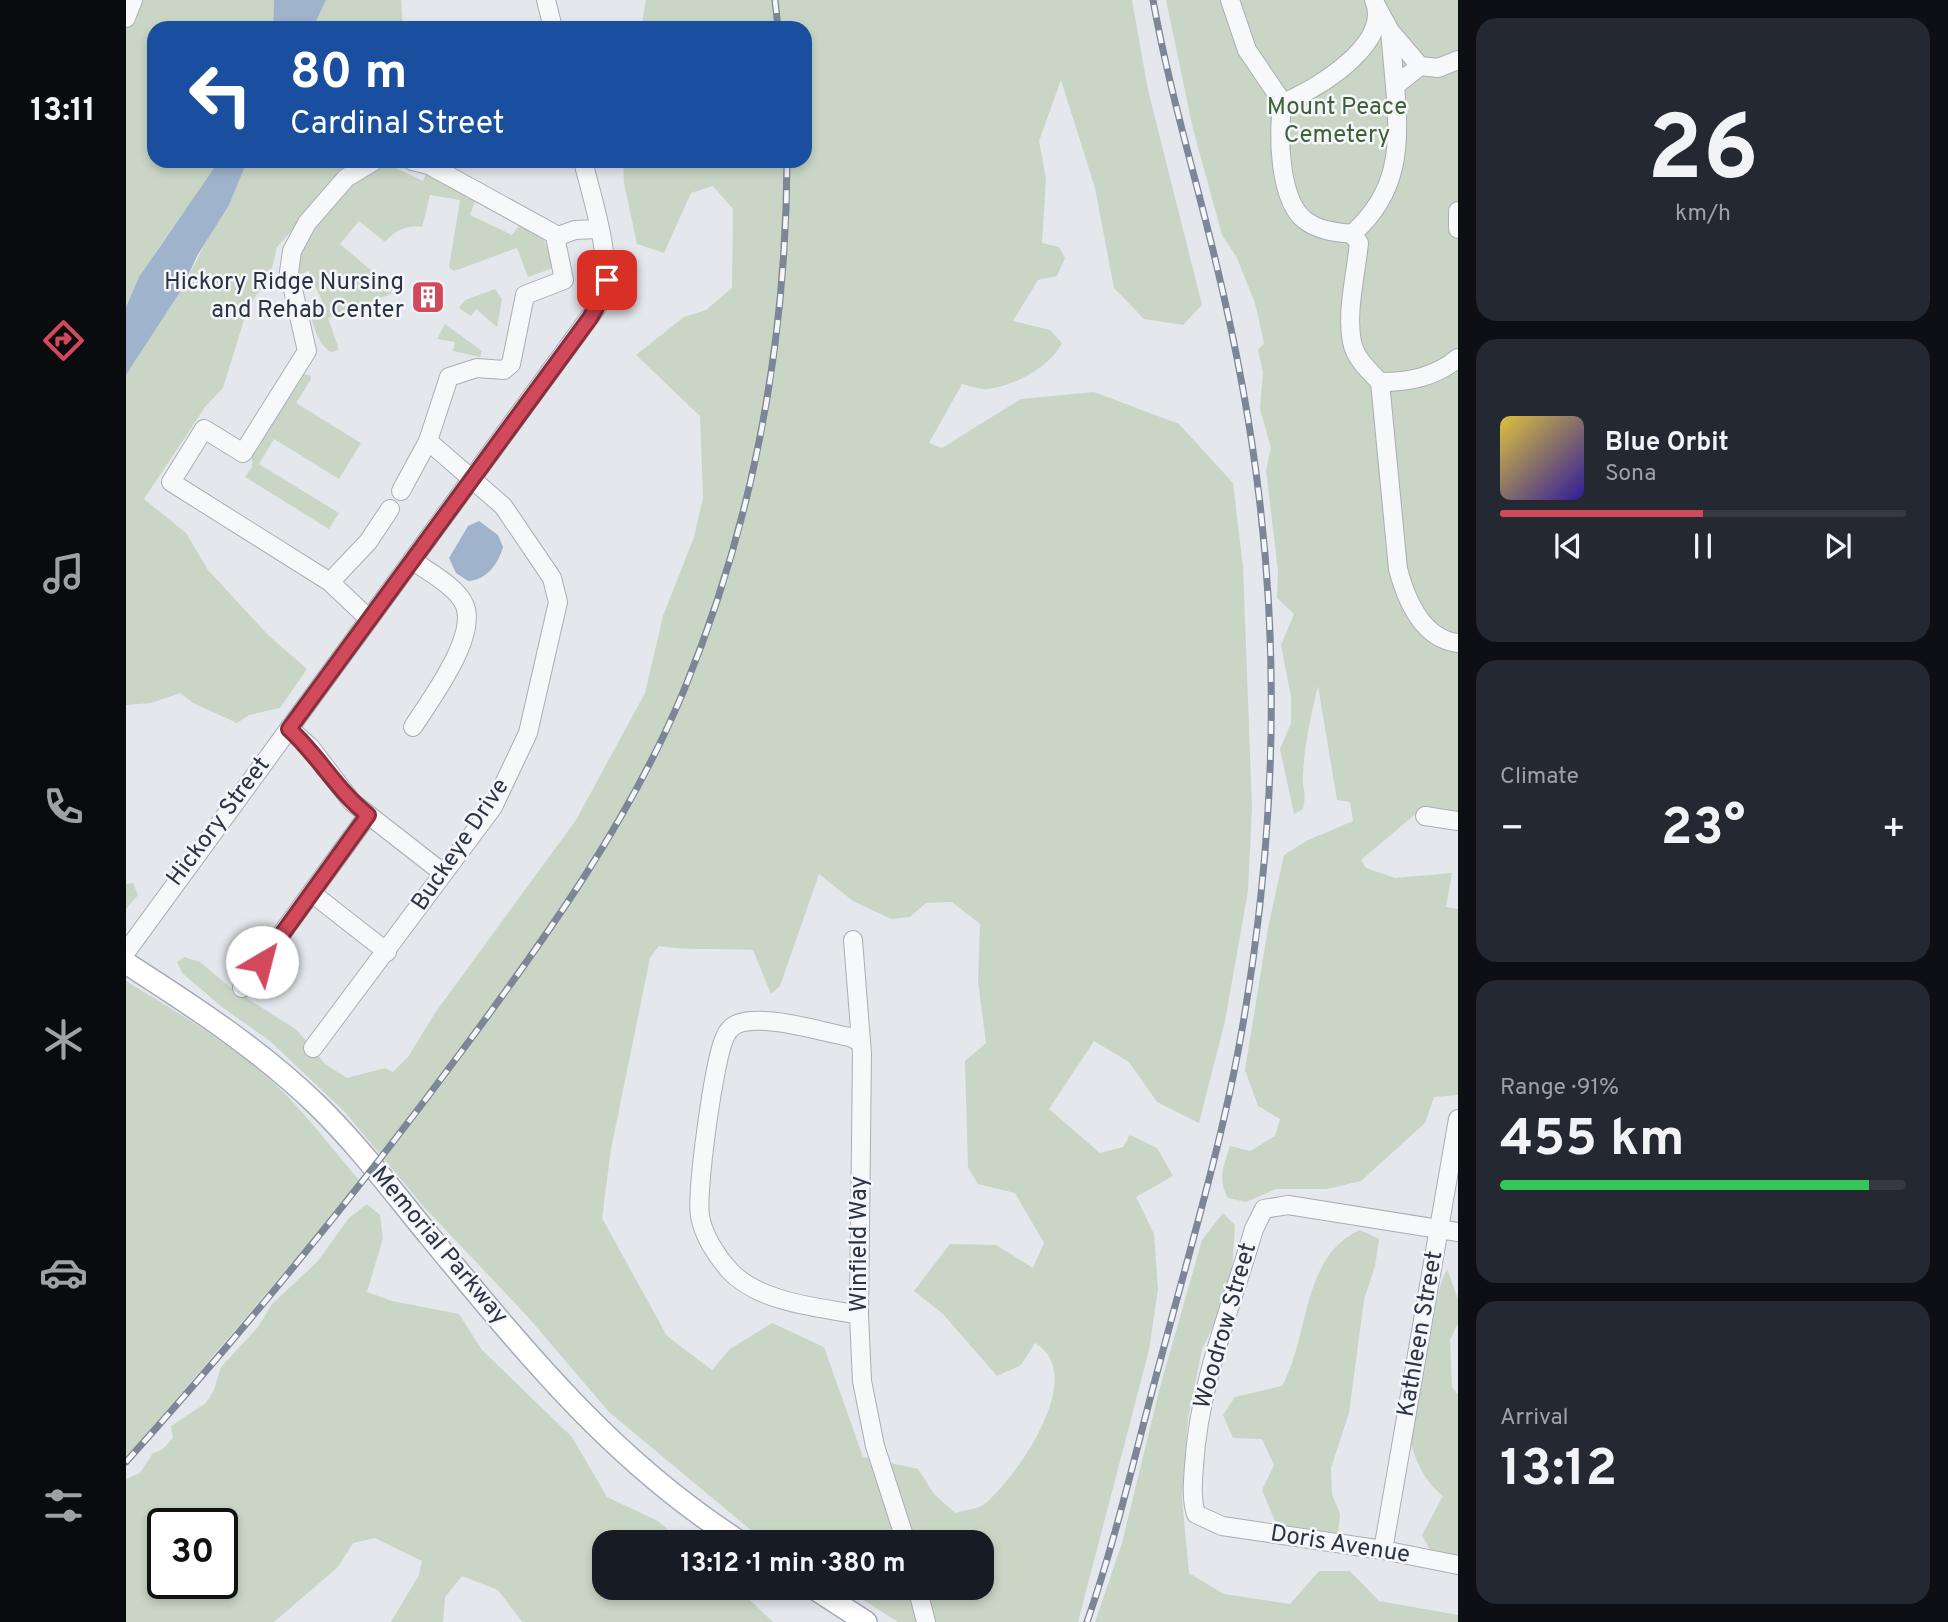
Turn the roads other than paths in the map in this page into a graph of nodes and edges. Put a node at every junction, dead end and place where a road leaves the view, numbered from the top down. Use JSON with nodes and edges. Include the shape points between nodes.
{"nodes":[{"id":1,"x":133,"y":0,"type":"edge"},
{"id":2,"x":546,"y":0,"type":"edge"},
{"id":3,"x":1230,"y":0,"type":"edge"},
{"id":4,"x":1376,"y":4,"type":"edge"},
{"id":5,"x":126,"y":18,"type":"edge"},
{"id":6,"x":551,"y":21,"type":"edge"},
{"id":7,"x":1390,"y":31,"type":"junction"},
{"id":8,"x":1361,"y":50,"type":"junction"},
{"id":9,"x":1392,"y":57,"type":"junction"},
{"id":10,"x":1458,"y":60,"type":"edge"},
{"id":11,"x":1420,"y":66,"type":"junction"},
{"id":12,"x":1395,"y":86,"type":"junction"},
{"id":13,"x":1283,"y":103,"type":"junction"},
{"id":14,"x":362,"y":168,"type":"edge"},
{"id":15,"x":434,"y":168,"type":"edge"},
{"id":16,"x":585,"y":168,"type":"edge"},
{"id":17,"x":1458,"y":211,"type":"edge"},
{"id":18,"x":598,"y":229,"type":"junction"},
{"id":19,"x":1458,"y":229,"type":"edge"},
{"id":20,"x":1352,"y":234,"type":"junction"},
{"id":21,"x":558,"y":236,"type":"junction"},
{"id":22,"x":1458,"y":358,"type":"edge"},
{"id":23,"x":1380,"y":382,"type":"junction"},
{"id":24,"x":428,"y":441,"type":"junction"},
{"id":25,"x":471,"y":480,"type":"junction"},
{"id":26,"x":401,"y":491,"type":"dead end"},
{"id":27,"x":390,"y":509,"type":"dead end"},
{"id":28,"x":412,"y":560,"type":"junction"},
{"id":29,"x":330,"y":583,"type":"junction"},
{"id":30,"x":369,"y":619,"type":"junction"},
{"id":31,"x":1458,"y":643,"type":"edge"},
{"id":32,"x":413,"y":727,"type":"dead end"},
{"id":33,"x":289,"y":729,"type":"junction"},
{"id":34,"x":368,"y":815,"type":"junction"},
{"id":35,"x":1424,"y":816,"type":"dead end"},
{"id":36,"x":1458,"y":821,"type":"edge"},
{"id":37,"x":443,"y":873,"type":"junction"},
{"id":38,"x":313,"y":894,"type":"junction"},
{"id":39,"x":853,"y":940,"type":"dead end"},
{"id":40,"x":126,"y":952,"type":"edge"},
{"id":41,"x":387,"y":952,"type":"junction"},
{"id":42,"x":126,"y":962,"type":"edge"},
{"id":43,"x":242,"y":988,"type":"dead end"},
{"id":44,"x":860,"y":1042,"type":"junction"},
{"id":45,"x":313,"y":1048,"type":"dead end"},
{"id":46,"x":1458,"y":1119,"type":"edge"},
{"id":47,"x":1449,"y":1230,"type":"edge"},
{"id":48,"x":859,"y":1315,"type":"junction"},
{"id":49,"x":1223,"y":1526,"type":"joint"},
{"id":50,"x":723,"y":1530,"type":"edge"},
{"id":51,"x":902,"y":1530,"type":"edge"},
{"id":52,"x":1383,"y":1550,"type":"junction"},
{"id":53,"x":1458,"y":1565,"type":"edge"},
{"id":54,"x":832,"y":1600,"type":"edge"},
{"id":55,"x":920,"y":1600,"type":"edge"},
{"id":56,"x":866,"y":1622,"type":"edge"},
{"id":57,"x":926,"y":1622,"type":"edge"}],
"edges":[{"from":1,"to":5,"type":"street"},
{"from":2,"to":6,"type":"street"},
{"from":3,"to":13,"type":"street","via":[[1247,50]]},
{"from":4,"to":7,"type":"street"},
{"from":4,"to":8,"type":"street","via":[[1375,26]]},
{"from":7,"to":9,"type":"street"},
{"from":7,"to":11,"type":"street"},
{"from":8,"to":9,"type":"street"},
{"from":8,"to":13,"type":"street","via":[[1321,85]]},
{"from":9,"to":12,"type":"street"},
{"from":10,"to":11,"type":"street","via":[[1438,68]]},
{"from":11,"to":12,"type":"street"},
{"from":12,"to":20,"type":"street","via":[[1397,155],[1384,194],[1368,220]]},
{"from":13,"to":20,"type":"street","via":[[1278,126],[1285,186],[1303,219],[1322,229]]},
{"from":14,"to":29,"type":"street","via":[[346,178],[307,223],[292,251],[289,272],[307,351],[243,453],[204,429],[171,482]]},
{"from":15,"to":21,"type":"street"},
{"from":16,"to":18,"type":"street","name":"Hickory Street"},
{"from":17,"to":19,"type":"street"},
{"from":18,"to":21,"type":"street"},
{"from":18,"to":25,"type":"street","name":"Hickory Street","via":[[607,280],[600,303]]},
{"from":20,"to":23,"type":"street","via":[[1359,243],[1352,344]]},
{"from":21,"to":24,"type":"street","via":[[564,280],[525,295],[511,364],[449,377]]},
{"from":22,"to":23,"type":"street","via":[[1423,378]]},
{"from":23,"to":31,"type":"street","via":[[1398,569],[1406,599],[1424,626]]},
{"from":24,"to":25,"type":"street","name":"Buckeye Drive"},
{"from":24,"to":26,"type":"street"},
{"from":25,"to":28,"type":"street","name":"Hickory Street"},
{"from":25,"to":37,"type":"street","name":"Buckeye Drive","via":[[503,506],[552,578],[558,602],[526,740],[493,807]]},
{"from":27,"to":29,"type":"street","via":[[368,542]]},
{"from":28,"to":30,"type":"street","name":"Hickory Street"},
{"from":28,"to":32,"type":"street","via":[[459,598],[465,605],[467,624],[459,651]]},
{"from":29,"to":30,"type":"street"},
{"from":30,"to":33,"type":"street","name":"Hickory Street"},
{"from":33,"to":34,"type":"street"},
{"from":33,"to":40,"type":"street","name":"Hickory Street"},
{"from":34,"to":37,"type":"street"},
{"from":34,"to":38,"type":"street"},
{"from":35,"to":36,"type":"street"},
{"from":37,"to":41,"type":"street","name":"Buckeye Drive"},
{"from":38,"to":41,"type":"street"},
{"from":38,"to":43,"type":"street"},
{"from":39,"to":44,"type":"street","name":"Winfield Way"},
{"from":41,"to":45,"type":"street","name":"Buckeye Drive"},
{"from":42,"to":50,"type":"main road","name":"Memorial Parkway","via":[[248,1044],[318,1106],[579,1412],[664,1489]]},
{"from":44,"to":48,"type":"street","name":"Winfield Way"},
{"from":44,"to":48,"type":"street","via":[[766,1021],[745,1021],[732,1027],[719,1059],[699,1196],[704,1231],[723,1264],[740,1280],[790,1301]]},
{"from":46,"to":47,"type":"street","name":"Kathleen Street"},
{"from":47,"to":49,"type":"street","name":"Woodrow Street","via":[[1278,1204],[1264,1209],[1211,1362],[1195,1444],[1192,1503],[1196,1514]]},
{"from":47,"to":52,"type":"street","name":"Kathleen Street"},
{"from":48,"to":51,"type":"street","name":"Winfield Way","via":[[862,1381],[871,1431]]},
{"from":49,"to":52,"type":"street","name":"Doris Avenue"},
{"from":52,"to":53,"type":"street","name":"Doris Avenue"},
{"from":54,"to":56,"type":"main road"},
{"from":55,"to":57,"type":"street"}]}
